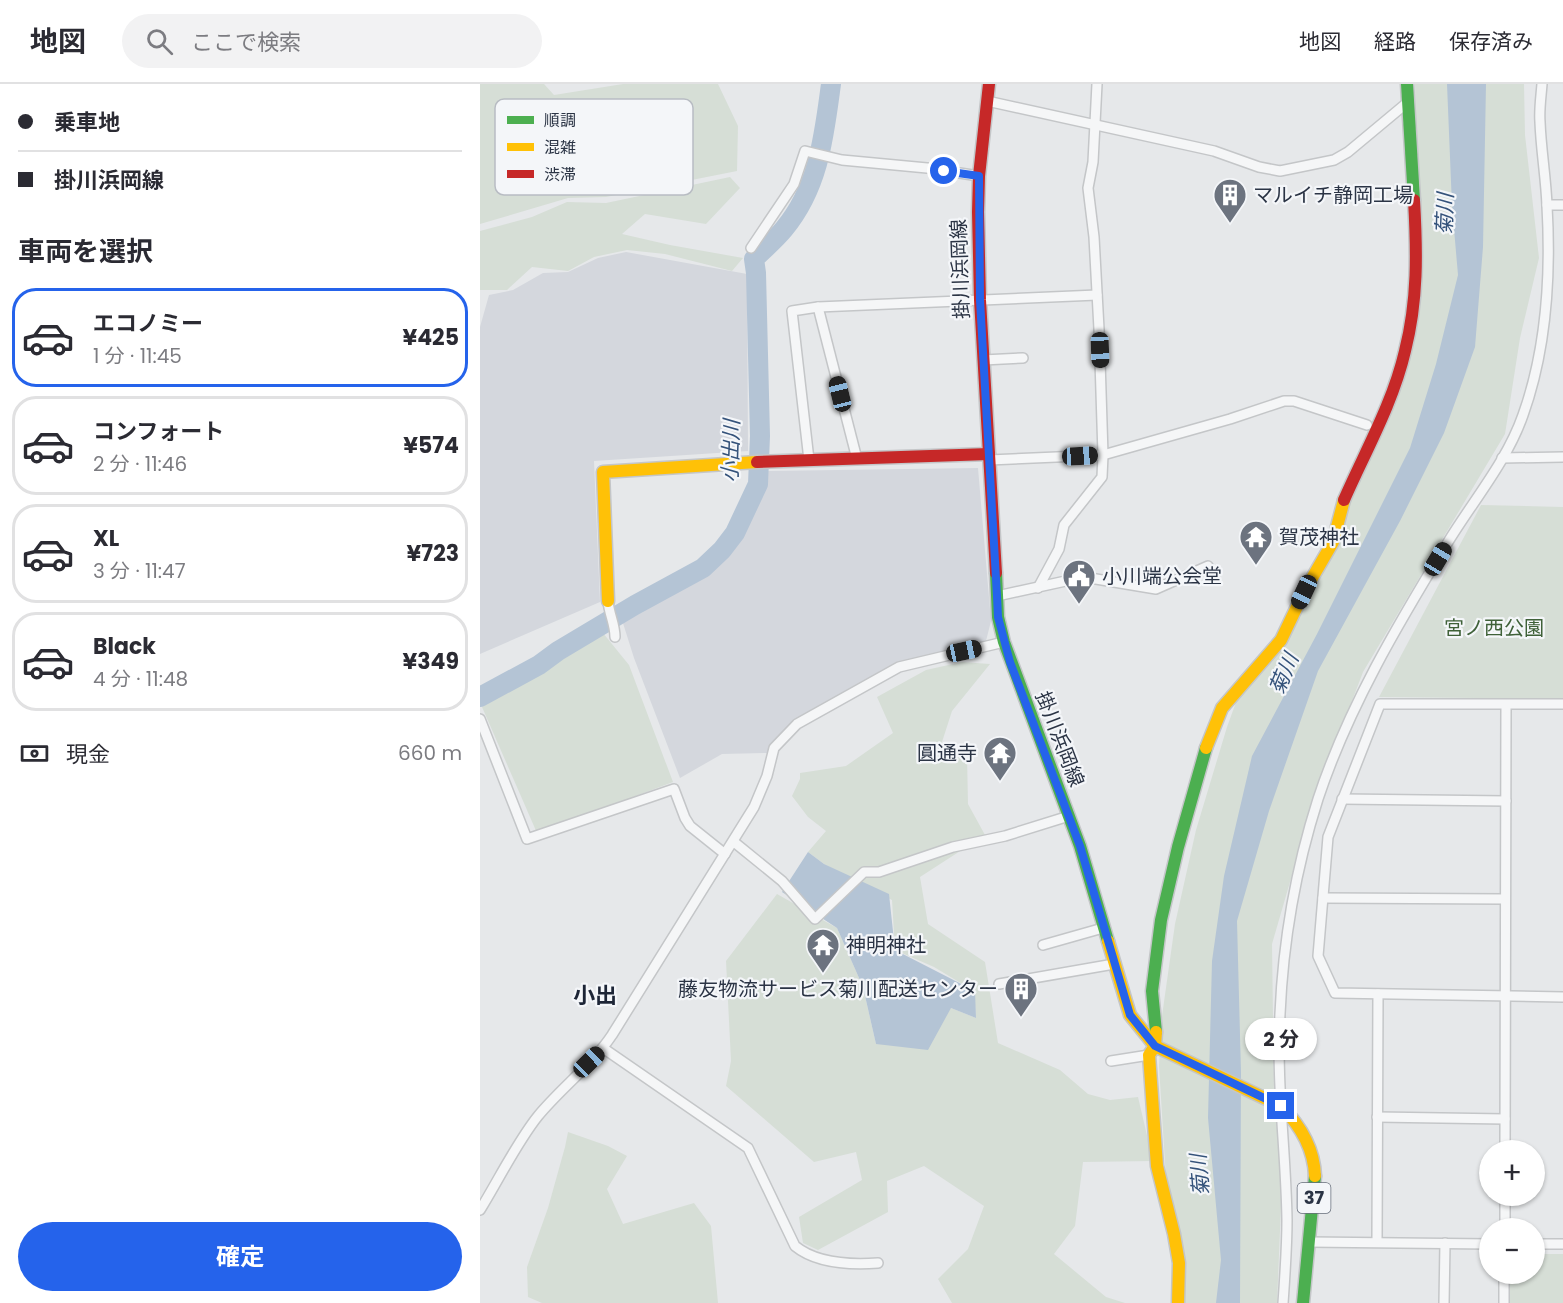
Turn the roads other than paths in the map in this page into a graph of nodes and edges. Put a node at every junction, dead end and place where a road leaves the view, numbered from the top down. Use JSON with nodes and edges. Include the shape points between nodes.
{"nodes":[{"id":1,"x":989,"y":84,"type":"edge"},
{"id":2,"x":1096,"y":84,"type":"edge"},
{"id":3,"x":1407,"y":84,"type":"edge"},
{"id":4,"x":1542,"y":84,"type":"edge"},
{"id":5,"x":987,"y":101,"type":"junction"},
{"id":6,"x":1408,"y":102,"type":"junction"},
{"id":7,"x":1095,"y":124,"type":"junction"},
{"id":8,"x":979,"y":176,"type":"junction"},
{"id":9,"x":1547,"y":205,"type":"junction"},
{"id":10,"x":1563,"y":205,"type":"edge"},
{"id":11,"x":751,"y":248,"type":"dead end"},
{"id":12,"x":1097,"y":295,"type":"junction"},
{"id":13,"x":980,"y":300,"type":"junction"},
{"id":14,"x":818,"y":307,"type":"junction"},
{"id":15,"x":1023,"y":358,"type":"dead end"},
{"id":16,"x":983,"y":360,"type":"junction"},
{"id":17,"x":1366,"y":425,"type":"dead end"},
{"id":18,"x":1103,"y":455,"type":"junction"},
{"id":19,"x":989,"y":457,"type":"junction"},
{"id":20,"x":1502,"y":458,"type":"junction"},
{"id":21,"x":1563,"y":458,"type":"edge"},
{"id":22,"x":857,"y":459,"type":"junction"},
{"id":23,"x":809,"y":460,"type":"junction"},
{"id":24,"x":1208,"y":566,"type":"dead end"},
{"id":25,"x":1038,"y":588,"type":"junction"},
{"id":26,"x":997,"y":596,"type":"junction"},
{"id":27,"x":608,"y":607,"type":"joint"},
{"id":28,"x":615,"y":632,"type":"dead end"},
{"id":29,"x":1004,"y":642,"type":"junction"},
{"id":30,"x":1563,"y":704,"type":"edge"},
{"id":31,"x":1506,"y":705,"type":"junction"},
{"id":32,"x":480,"y":719,"type":"edge"},
{"id":33,"x":1342,"y":799,"type":"junction"},
{"id":34,"x":1506,"y":801,"type":"junction"},
{"id":35,"x":1069,"y":816,"type":"junction"},
{"id":36,"x":734,"y":842,"type":"junction"},
{"id":37,"x":725,"y":854,"type":"junction"},
{"id":38,"x":1323,"y":898,"type":"junction"},
{"id":39,"x":1505,"y":899,"type":"junction"},
{"id":40,"x":1103,"y":928,"type":"junction"},
{"id":41,"x":1043,"y":945,"type":"dead end"},
{"id":42,"x":1114,"y":964,"type":"junction"},
{"id":43,"x":999,"y":984,"type":"dead end"},
{"id":44,"x":1378,"y":994,"type":"junction"},
{"id":45,"x":1505,"y":996,"type":"junction"},
{"id":46,"x":1563,"y":997,"type":"edge"},
{"id":47,"x":603,"y":1048,"type":"junction"},
{"id":48,"x":1154,"y":1049,"type":"junction"},
{"id":49,"x":1111,"y":1060,"type":"dead end"},
{"id":50,"x":1279,"y":1105,"type":"junction"},
{"id":51,"x":1377,"y":1117,"type":"junction"},
{"id":52,"x":1505,"y":1119,"type":"junction"},
{"id":53,"x":1505,"y":1140,"type":"edge"},
{"id":54,"x":480,"y":1210,"type":"edge"},
{"id":55,"x":1309,"y":1242,"type":"junction"},
{"id":56,"x":1377,"y":1242,"type":"junction"},
{"id":57,"x":1445,"y":1243,"type":"junction"},
{"id":58,"x":1479,"y":1244,"type":"edge"},
{"id":59,"x":1545,"y":1244,"type":"edge"},
{"id":60,"x":1563,"y":1244,"type":"edge"},
{"id":61,"x":878,"y":1263,"type":"dead end"},
{"id":62,"x":1504,"y":1284,"type":"edge"},
{"id":63,"x":1178,"y":1303,"type":"edge"},
{"id":64,"x":1283,"y":1303,"type":"edge"},
{"id":65,"x":1303,"y":1303,"type":"edge"},
{"id":66,"x":1444,"y":1303,"type":"edge"},
{"id":67,"x":1504,"y":1303,"type":"edge"}],
"edges":[{"from":1,"to":5,"type":"street","name":"掛川浜岡線","number":"37"},
{"from":2,"to":7,"type":"street"},
{"from":3,"to":6,"type":"street"},
{"from":4,"to":9,"type":"street","via":[[1540,120]]},
{"from":5,"to":7,"type":"street"},
{"from":5,"to":8,"type":"street","name":"掛川浜岡線","number":"37"},
{"from":6,"to":7,"type":"street","via":[[1334,160],[1280,171],[1214,151]]},
{"from":6,"to":48,"type":"street","via":[[1417,260],[1405,352],[1342,504],[1333,542],[1281,640],[1222,708],[1210,736],[1161,920],[1152,991],[1156,1019]]},
{"from":7,"to":12,"type":"street","via":[[1088,188]]},
{"from":8,"to":11,"type":"street","via":[[842,160],[805,151],[794,184]]},
{"from":8,"to":13,"type":"street","name":"掛川浜岡線","number":"37"},
{"from":9,"to":10,"type":"street"},
{"from":9,"to":20,"type":"street","via":[[1549,271],[1541,347],[1522,418]]},
{"from":12,"to":13,"type":"street"},
{"from":12,"to":18,"type":"street"},
{"from":13,"to":14,"type":"street"},
{"from":13,"to":16,"type":"street","name":"掛川浜岡線","number":"37"},
{"from":14,"to":22,"type":"street"},
{"from":14,"to":23,"type":"street","via":[[792,311]]},
{"from":15,"to":16,"type":"street"},
{"from":16,"to":19,"type":"street","name":"掛川浜岡線","number":"37"},
{"from":17,"to":18,"type":"street","via":[[1284,401]]},
{"from":18,"to":19,"type":"street"},
{"from":18,"to":25,"type":"street","via":[[1102,477],[1064,525],[1059,549]]},
{"from":19,"to":22,"type":"street"},
{"from":19,"to":26,"type":"street","name":"掛川浜岡線","number":"37"},
{"from":20,"to":21,"type":"street"},
{"from":20,"to":50,"type":"street","via":[[1378,659],[1318,801],[1288,933],[1280,1014]]},
{"from":22,"to":23,"type":"street"},
{"from":23,"to":27,"type":"street","via":[[603,472]]},
{"from":24,"to":25,"type":"street","via":[[1156,589],[1084,577]]},
{"from":25,"to":26,"type":"street"},
{"from":26,"to":29,"type":"street","name":"掛川浜岡線","number":"37"},
{"from":27,"to":28,"type":"street"},
{"from":29,"to":35,"type":"street","name":"掛川浜岡線","number":"37"},
{"from":29,"to":36,"type":"street","via":[[899,667],[797,724],[774,748],[754,807]]},
{"from":30,"to":31,"type":"street"},
{"from":31,"to":33,"type":"street","via":[[1380,704]]},
{"from":31,"to":34,"type":"street"},
{"from":32,"to":37,"type":"street","via":[[527,839],[674,789],[690,826]]},
{"from":33,"to":34,"type":"street"},
{"from":33,"to":38,"type":"street","via":[[1328,837]]},
{"from":34,"to":39,"type":"street"},
{"from":35,"to":36,"type":"street","via":[[953,847],[879,872],[864,872],[815,919],[782,881]]},
{"from":35,"to":40,"type":"street","name":"掛川浜岡線","number":"37"},
{"from":36,"to":37,"type":"street"},
{"from":37,"to":47,"type":"street"},
{"from":38,"to":39,"type":"street"},
{"from":38,"to":44,"type":"street","via":[[1318,956],[1335,993]]},
{"from":39,"to":45,"type":"street"},
{"from":40,"to":41,"type":"street"},
{"from":40,"to":42,"type":"street","name":"掛川浜岡線","number":"37"},
{"from":42,"to":43,"type":"street"},
{"from":42,"to":48,"type":"street","name":"掛川浜岡線","number":"37","via":[[1130,1015]]},
{"from":44,"to":45,"type":"street"},
{"from":44,"to":51,"type":"street"},
{"from":45,"to":46,"type":"street"},
{"from":45,"to":52,"type":"street"},
{"from":47,"to":54,"type":"street","via":[[536,1118]]},
{"from":47,"to":61,"type":"street","via":[[748,1148],[795,1246],[803,1253],[849,1265]]},
{"from":48,"to":49,"type":"street"},
{"from":48,"to":50,"type":"street","name":"掛川浜岡線","number":"37"},
{"from":48,"to":63,"type":"street","via":[[1157,1166],[1179,1263]]},
{"from":50,"to":55,"type":"street","name":"掛川浜岡線","number":"37","via":[[1292,1117],[1314,1159]]},
{"from":50,"to":64,"type":"street","via":[[1287,1221]]},
{"from":51,"to":52,"type":"street"},
{"from":51,"to":56,"type":"street"},
{"from":52,"to":53,"type":"street"},
{"from":55,"to":56,"type":"street"},
{"from":55,"to":65,"type":"street","name":"掛川浜岡線","number":"37"},
{"from":56,"to":57,"type":"street"},
{"from":57,"to":58,"type":"street"},
{"from":57,"to":66,"type":"street"},
{"from":59,"to":60,"type":"street"},
{"from":62,"to":67,"type":"street"}]}
